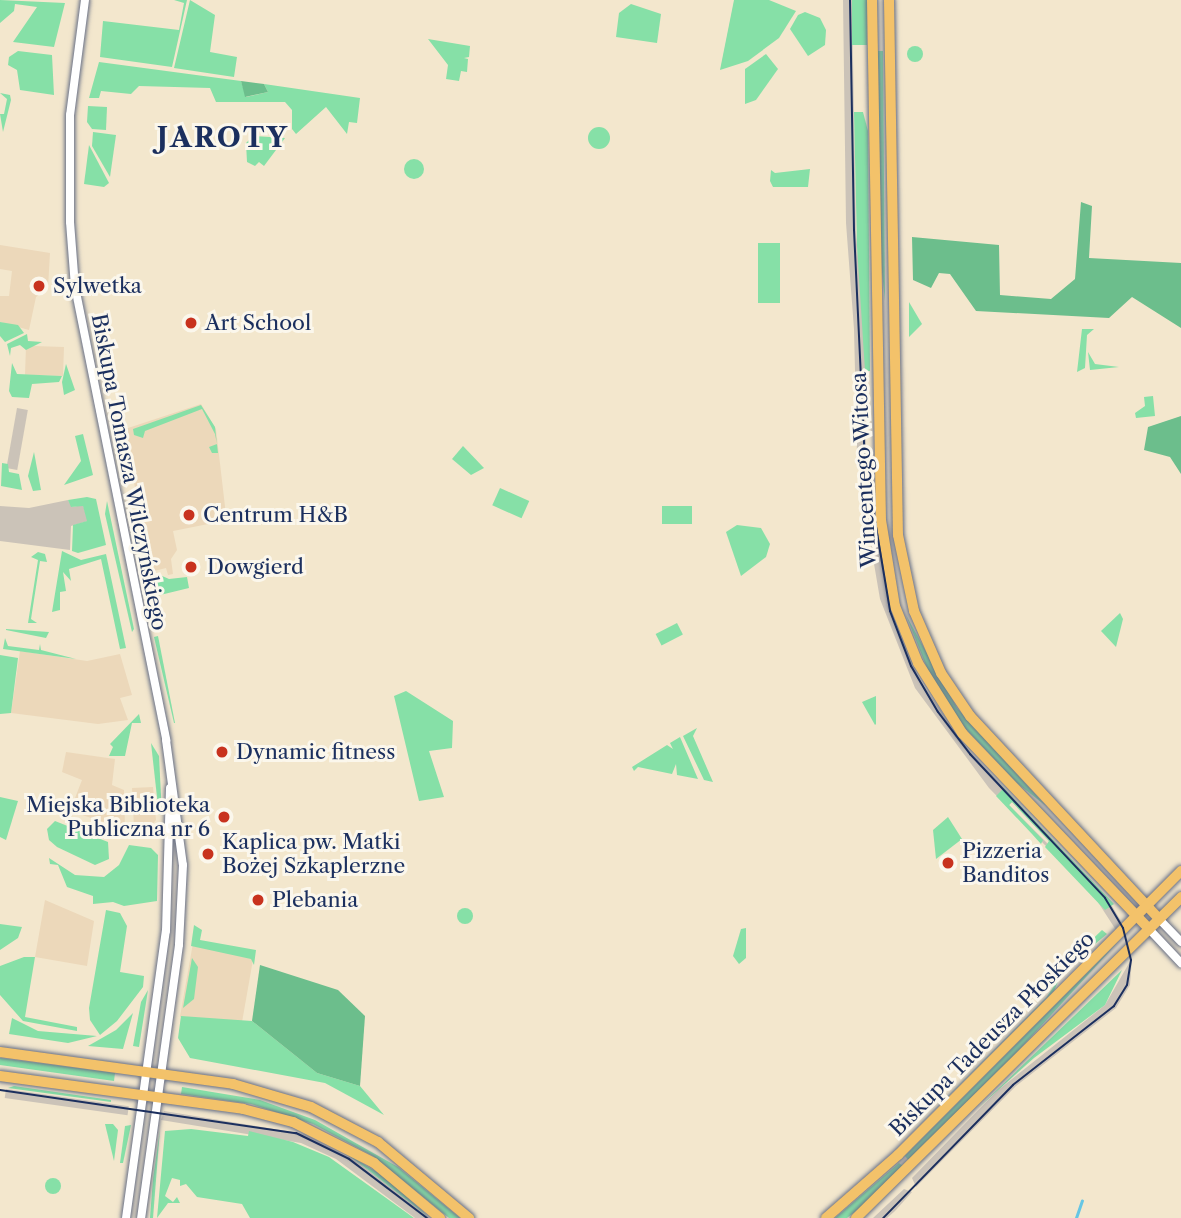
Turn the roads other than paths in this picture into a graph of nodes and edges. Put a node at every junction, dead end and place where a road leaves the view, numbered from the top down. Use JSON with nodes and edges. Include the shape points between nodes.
{"nodes":[{"id":1,"x":85,"y":0,"type":"edge"},
{"id":2,"x":872,"y":0,"type":"edge"},
{"id":3,"x":889,"y":0,"type":"edge"},
{"id":4,"x":171,"y":782,"type":"junction"},
{"id":5,"x":1181,"y":871,"type":"edge"},
{"id":6,"x":1181,"y":897,"type":"edge"},
{"id":7,"x":1148,"y":905,"type":"junction"},
{"id":8,"x":1137,"y":916,"type":"junction"},
{"id":9,"x":1159,"y":919,"type":"junction"},
{"id":10,"x":1149,"y":929,"type":"junction"},
{"id":11,"x":1181,"y":942,"type":"edge"},
{"id":12,"x":1181,"y":963,"type":"edge"},
{"id":13,"x":0,"y":1052,"type":"edge"},
{"id":14,"x":144,"y":1071,"type":"junction"},
{"id":15,"x":160,"y":1074,"type":"junction"},
{"id":16,"x":0,"y":1076,"type":"edge"},
{"id":17,"x":140,"y":1095,"type":"junction"},
{"id":18,"x":156,"y":1097,"type":"junction"},
{"id":19,"x":126,"y":1218,"type":"edge"},
{"id":20,"x":141,"y":1218,"type":"edge"},
{"id":21,"x":440,"y":1218,"type":"edge"},
{"id":22,"x":469,"y":1218,"type":"edge"},
{"id":23,"x":826,"y":1218,"type":"edge"},
{"id":24,"x":856,"y":1218,"type":"edge"}],
"edges":[{"from":1,"to":4,"type":"street","name":"Biskupa Tomasza Wilczyńskiego","via":[[74,73],[69,180],[75,287]]},
{"from":2,"to":8,"type":"main road","name":"Wincentego Witosa","via":[[881,520],[895,606],[918,663],[962,733]]},
{"from":3,"to":7,"type":"main road","name":"Wincentego Witosa","via":[[898,535],[914,611],[941,673],[970,716]]},
{"from":4,"to":14,"type":"street","name":"Biskupa Tomasza Wilczyńskiego","via":[[166,931]]},
{"from":4,"to":15,"type":"street","name":"Biskupa Tomasza Wilczyńskiego","via":[[182,840],[182,920]]},
{"from":5,"to":7,"type":"main road","name":"Biskupa Tadeusza Płoskiego"},
{"from":6,"to":9,"type":"main road","name":"Biskupa Tadeusza Płoskiego"},
{"from":7,"to":8,"type":"main road","name":"Biskupa Tadeusza Płoskiego"},
{"from":7,"to":9,"type":"main road","name":"Wincentego Witosa"},
{"from":8,"to":10,"type":"main road","name":"Wincentego Witosa"},
{"from":8,"to":23,"type":"main road","name":"Biskupa Tadeusza Płoskiego","via":[[902,1151]]},
{"from":9,"to":10,"type":"main road","name":"Biskupa Tadeusza Płoskiego"},
{"from":9,"to":11,"type":"street"},
{"from":10,"to":12,"type":"street"},
{"from":10,"to":24,"type":"main road","name":"Biskupa Tadeusza Płoskiego"},
{"from":13,"to":14,"type":"main road"},
{"from":14,"to":15,"type":"main road"},
{"from":14,"to":17,"type":"street","name":"Biskupa Tomasza Wilczyńskiego"},
{"from":15,"to":18,"type":"street","name":"Biskupa Tomasza Wilczyńskiego"},
{"from":15,"to":22,"type":"main road","via":[[250,1087],[312,1107],[377,1142]]},
{"from":16,"to":17,"type":"main road"},
{"from":17,"to":18,"type":"main road"},
{"from":17,"to":19,"type":"street","name":"Biskupa Tomasza Wilczyńskiego"},
{"from":18,"to":20,"type":"street","name":"Biskupa Tomasza Wilczyńskiego"},
{"from":18,"to":21,"type":"main road","via":[[243,1109],[316,1131],[374,1163]]}]}
